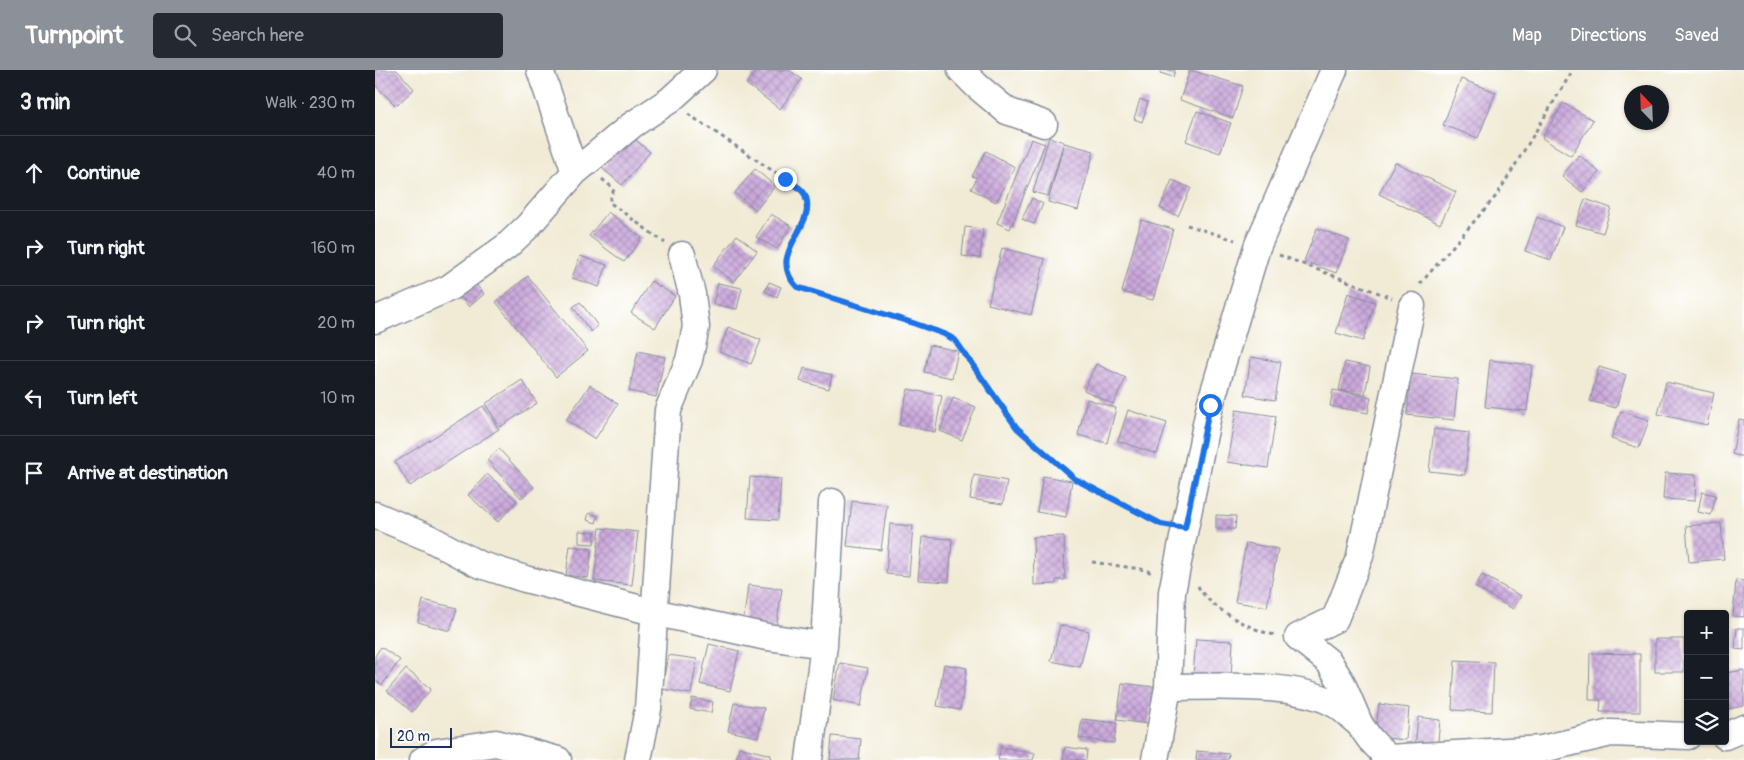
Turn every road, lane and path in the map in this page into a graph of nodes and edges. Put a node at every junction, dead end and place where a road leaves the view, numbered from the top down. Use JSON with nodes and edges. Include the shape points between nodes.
{"nodes":[{"id":1,"x":540,"y":70,"type":"edge"},
{"id":2,"x":703,"y":70,"type":"edge"},
{"id":3,"x":961,"y":70,"type":"edge"},
{"id":4,"x":1334,"y":70,"type":"edge"},
{"id":5,"x":1573,"y":70,"type":"edge"},
{"id":6,"x":670,"y":100,"type":"junction"},
{"id":7,"x":1044,"y":124,"type":"dead end"},
{"id":8,"x":579,"y":168,"type":"junction"},
{"id":9,"x":1187,"y":225,"type":"dead end"},
{"id":10,"x":1257,"y":247,"type":"junction"},
{"id":11,"x":682,"y":255,"type":"joint"},
{"id":12,"x":1407,"y":298,"type":"junction"},
{"id":13,"x":375,"y":320,"type":"edge"},
{"id":14,"x":832,"y":502,"type":"dead end"},
{"id":15,"x":375,"y":515,"type":"edge"},
{"id":16,"x":1185,"y":528,"type":"junction"},
{"id":17,"x":1092,"y":562,"type":"dead end"},
{"id":18,"x":1196,"y":582,"type":"dead end"},
{"id":19,"x":1172,"y":592,"type":"junction"},
{"id":20,"x":653,"y":612,"type":"junction"},
{"id":21,"x":1301,"y":639,"type":"junction"},
{"id":22,"x":824,"y":645,"type":"junction"},
{"id":23,"x":1168,"y":687,"type":"junction"},
{"id":24,"x":1360,"y":725,"type":"junction"},
{"id":25,"x":1744,"y":728,"type":"edge"},
{"id":26,"x":1729,"y":734,"type":"edge"},
{"id":27,"x":1684,"y":736,"type":"edge"},
{"id":28,"x":1511,"y":756,"type":"edge"},
{"id":29,"x":1386,"y":759,"type":"edge"},
{"id":30,"x":423,"y":760,"type":"edge"},
{"id":31,"x":558,"y":760,"type":"edge"},
{"id":32,"x":638,"y":760,"type":"edge"},
{"id":33,"x":809,"y":760,"type":"edge"},
{"id":34,"x":1155,"y":760,"type":"edge"}],
"edges":[{"from":1,"to":8,"type":"street"},
{"from":2,"to":6,"type":"street"},
{"from":3,"to":7,"type":"street","via":[[1007,111]]},
{"from":4,"to":10,"type":"street"},
{"from":5,"to":12,"type":"path","via":[[1497,195]]},
{"from":6,"to":8,"type":"street","via":[[632,125]]},
{"from":6,"to":16,"type":"path","via":[[712,132],[800,189],[806,198],[805,212],[784,265],[787,277],[797,287],[913,323],[955,340],[1017,428],[1075,479],[1161,524]]},
{"from":8,"to":11,"type":"path","via":[[614,188],[609,202]]},
{"from":8,"to":13,"type":"street","via":[[507,246],[449,288]]},
{"from":9,"to":10,"type":"path"},
{"from":10,"to":12,"type":"path"},
{"from":10,"to":16,"type":"street","via":[[1210,405]]},
{"from":11,"to":20,"type":"street","via":[[693,294],[695,327],[689,360],[668,410]]},
{"from":12,"to":21,"type":"street","via":[[1352,580],[1335,620],[1298,637]]},
{"from":14,"to":22,"type":"street"},
{"from":15,"to":20,"type":"street","via":[[478,564]]},
{"from":16,"to":19,"type":"street"},
{"from":17,"to":19,"type":"path","via":[[1147,570]]},
{"from":18,"to":21,"type":"path","via":[[1199,590],[1228,616],[1265,633]]},
{"from":19,"to":23,"type":"street"},
{"from":20,"to":22,"type":"street"},
{"from":20,"to":32,"type":"street","via":[[648,709]]},
{"from":21,"to":24,"type":"street","via":[[1329,662]]},
{"from":22,"to":33,"type":"street"},
{"from":23,"to":24,"type":"street","via":[[1280,690],[1312,696],[1337,706]]},
{"from":23,"to":34,"type":"street"},
{"from":24,"to":29,"type":"street"},
{"from":25,"to":26,"type":"street"},
{"from":27,"to":28,"type":"street","via":[[1611,733]]},
{"from":28,"to":29,"type":"street"},
{"from":30,"to":31,"type":"street","via":[[436,752],[496,743]]}]}
